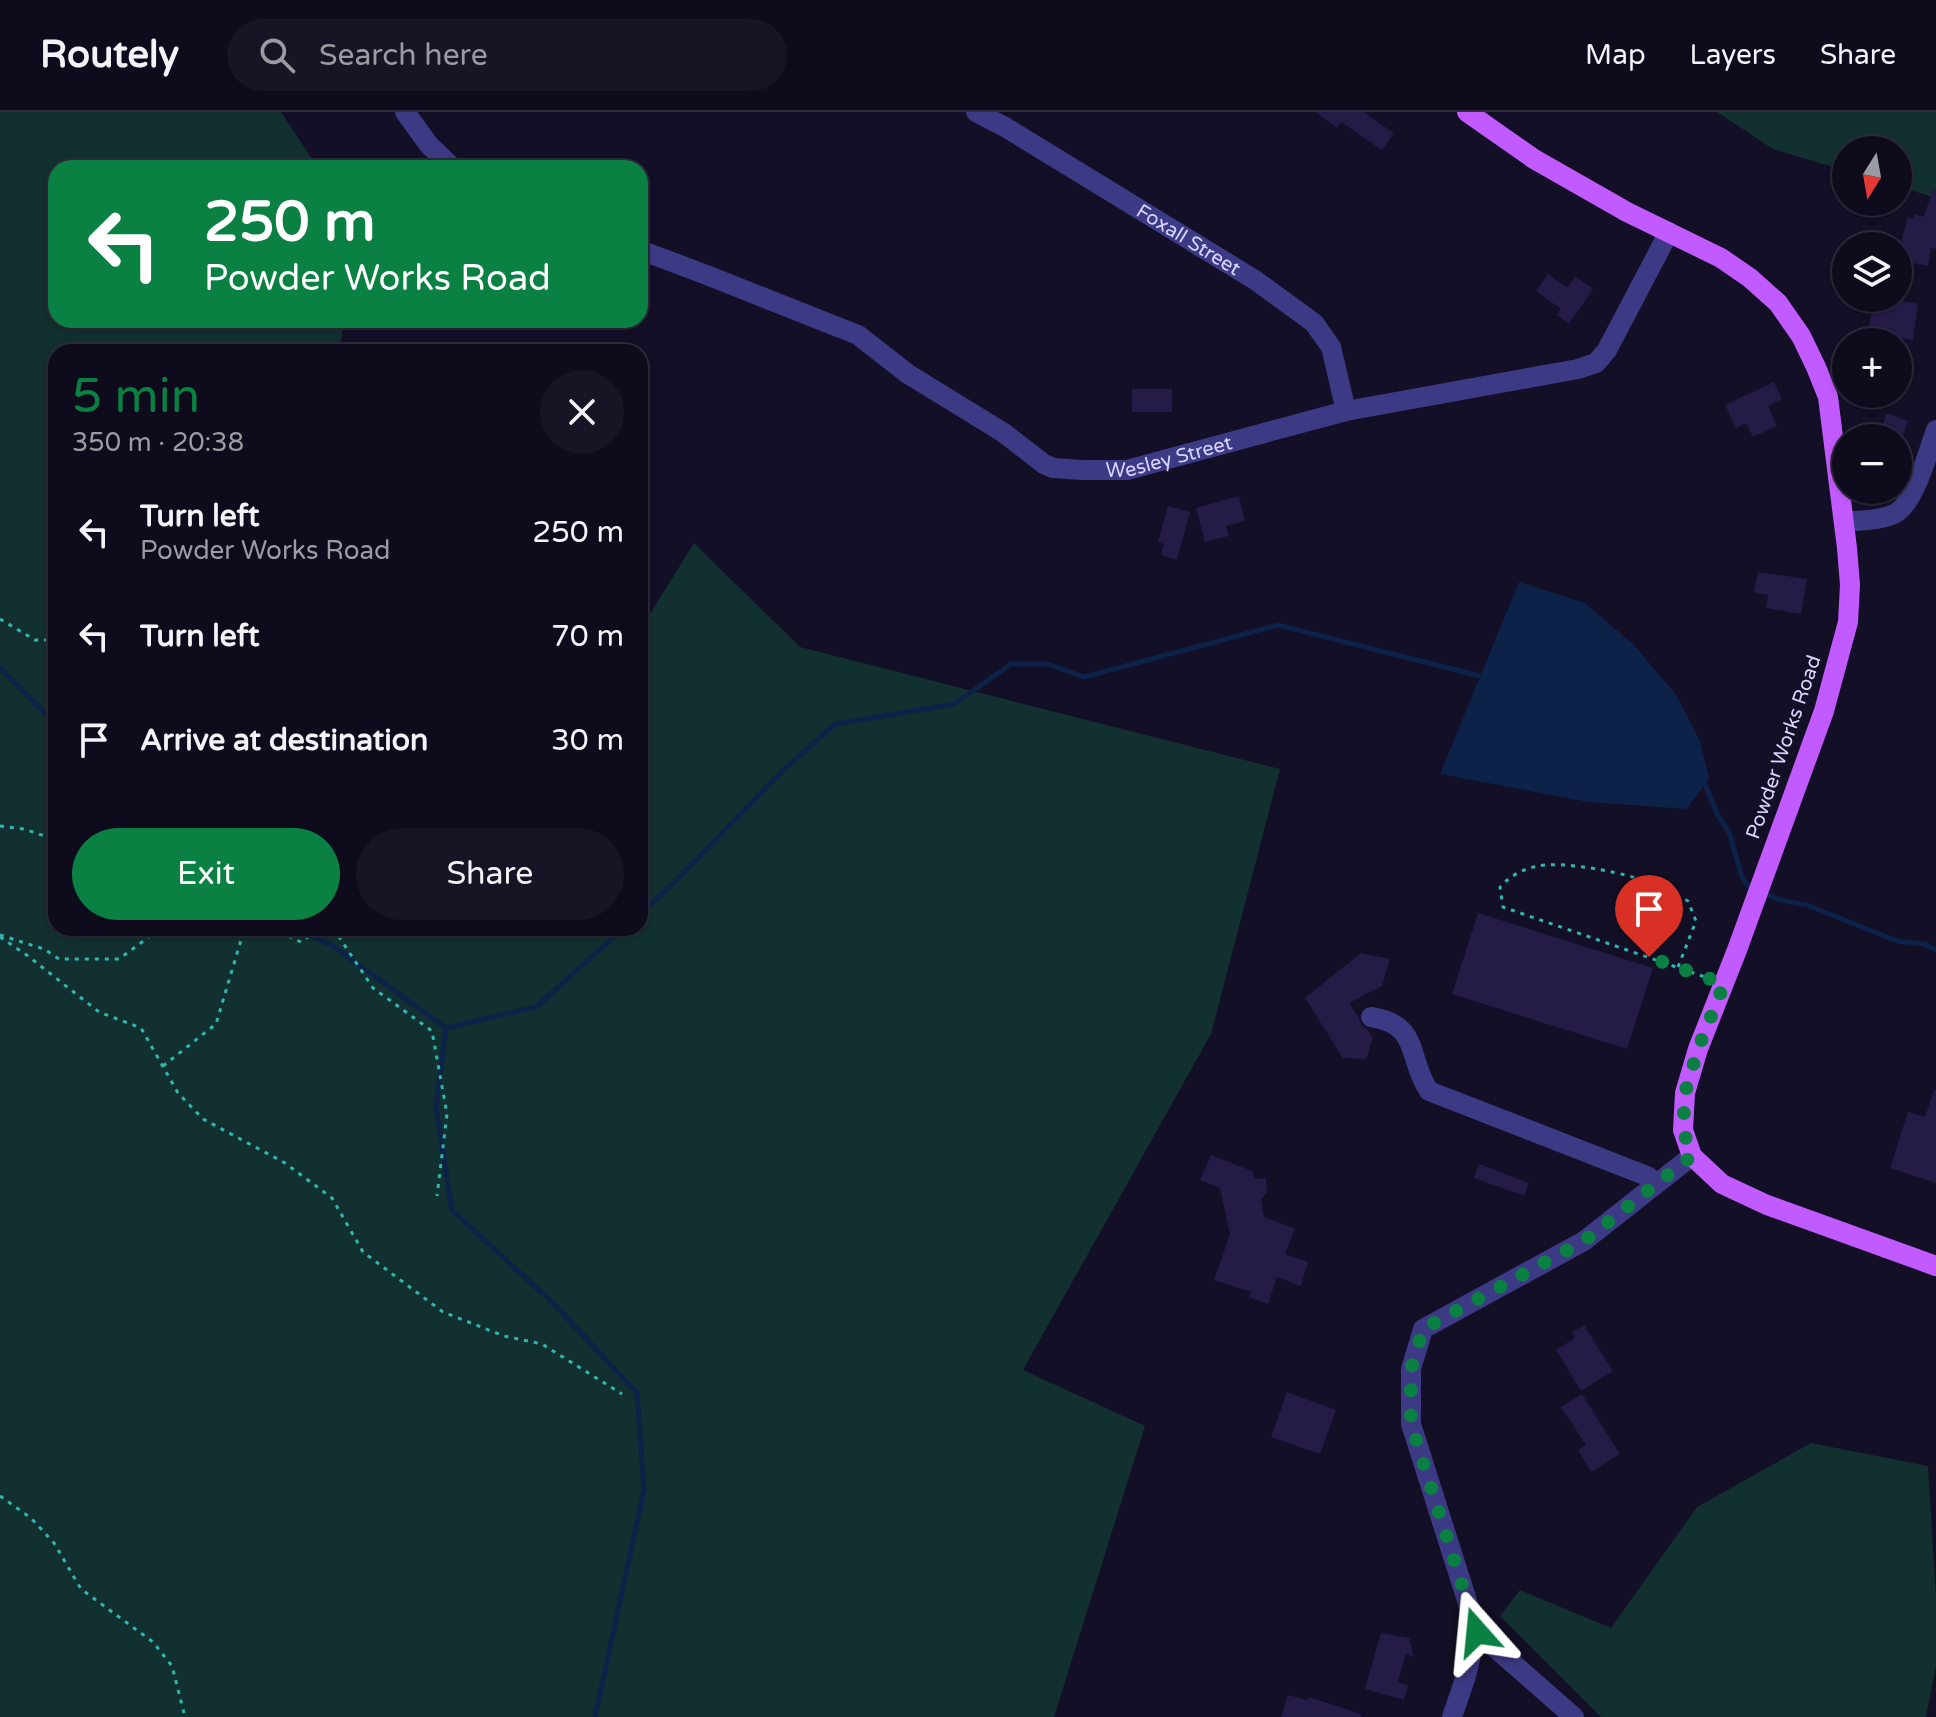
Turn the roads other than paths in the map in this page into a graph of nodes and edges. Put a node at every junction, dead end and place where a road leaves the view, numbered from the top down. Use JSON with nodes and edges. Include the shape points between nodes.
{"nodes":[{"id":1,"x":405,"y":112,"type":"edge"},
{"id":2,"x":976,"y":112,"type":"edge"},
{"id":3,"x":1467,"y":112,"type":"edge"},
{"id":4,"x":445,"y":160,"type":"edge"},
{"id":5,"x":1669,"y":232,"type":"junction"},
{"id":6,"x":648,"y":253,"type":"edge"},
{"id":7,"x":1346,"y":411,"type":"junction"},
{"id":8,"x":1936,"y":430,"type":"edge"},
{"id":9,"x":1844,"y":522,"type":"junction"},
{"id":10,"x":1371,"y":1017,"type":"dead end"},
{"id":11,"x":1692,"y":1156,"type":"junction"},
{"id":12,"x":1657,"y":1183,"type":"junction"},
{"id":13,"x":1936,"y":1266,"type":"edge"},
{"id":14,"x":1477,"y":1632,"type":"junction"},
{"id":15,"x":1452,"y":1717,"type":"edge"},
{"id":16,"x":1574,"y":1717,"type":"edge"}],
"edges":[{"from":1,"to":4,"type":"street"},
{"from":2,"to":7,"type":"street","name":"Foxall Street","via":[[1242,272],[1314,323],[1331,347]]},
{"from":3,"to":5,"type":"main road","name":"Powder Works Road","via":[[1534,159]]},
{"from":5,"to":7,"type":"street","name":"Wesley Street","via":[[1596,363]]},
{"from":5,"to":9,"type":"main road","name":"Powder Works Road","via":[[1750,278],[1778,303],[1801,336],[1828,397]]},
{"from":6,"to":7,"type":"street","name":"Wesley Street","via":[[858,335],[908,374],[1053,468],[1127,470]]},
{"from":8,"to":9,"type":"street","via":[[1912,496],[1898,512]]},
{"from":9,"to":11,"type":"main road","name":"Powder Works Road","via":[[1848,622],[1824,711],[1685,1093],[1683,1130]]},
{"from":10,"to":12,"type":"street","via":[[1385,1019],[1405,1033],[1429,1091]]},
{"from":11,"to":12,"type":"street"},
{"from":11,"to":13,"type":"main road","via":[[1722,1184],[1767,1205]]},
{"from":12,"to":14,"type":"street","via":[[1584,1241],[1423,1329],[1411,1369],[1411,1424]]},
{"from":14,"to":15,"type":"street"},
{"from":14,"to":16,"type":"street"}]}
